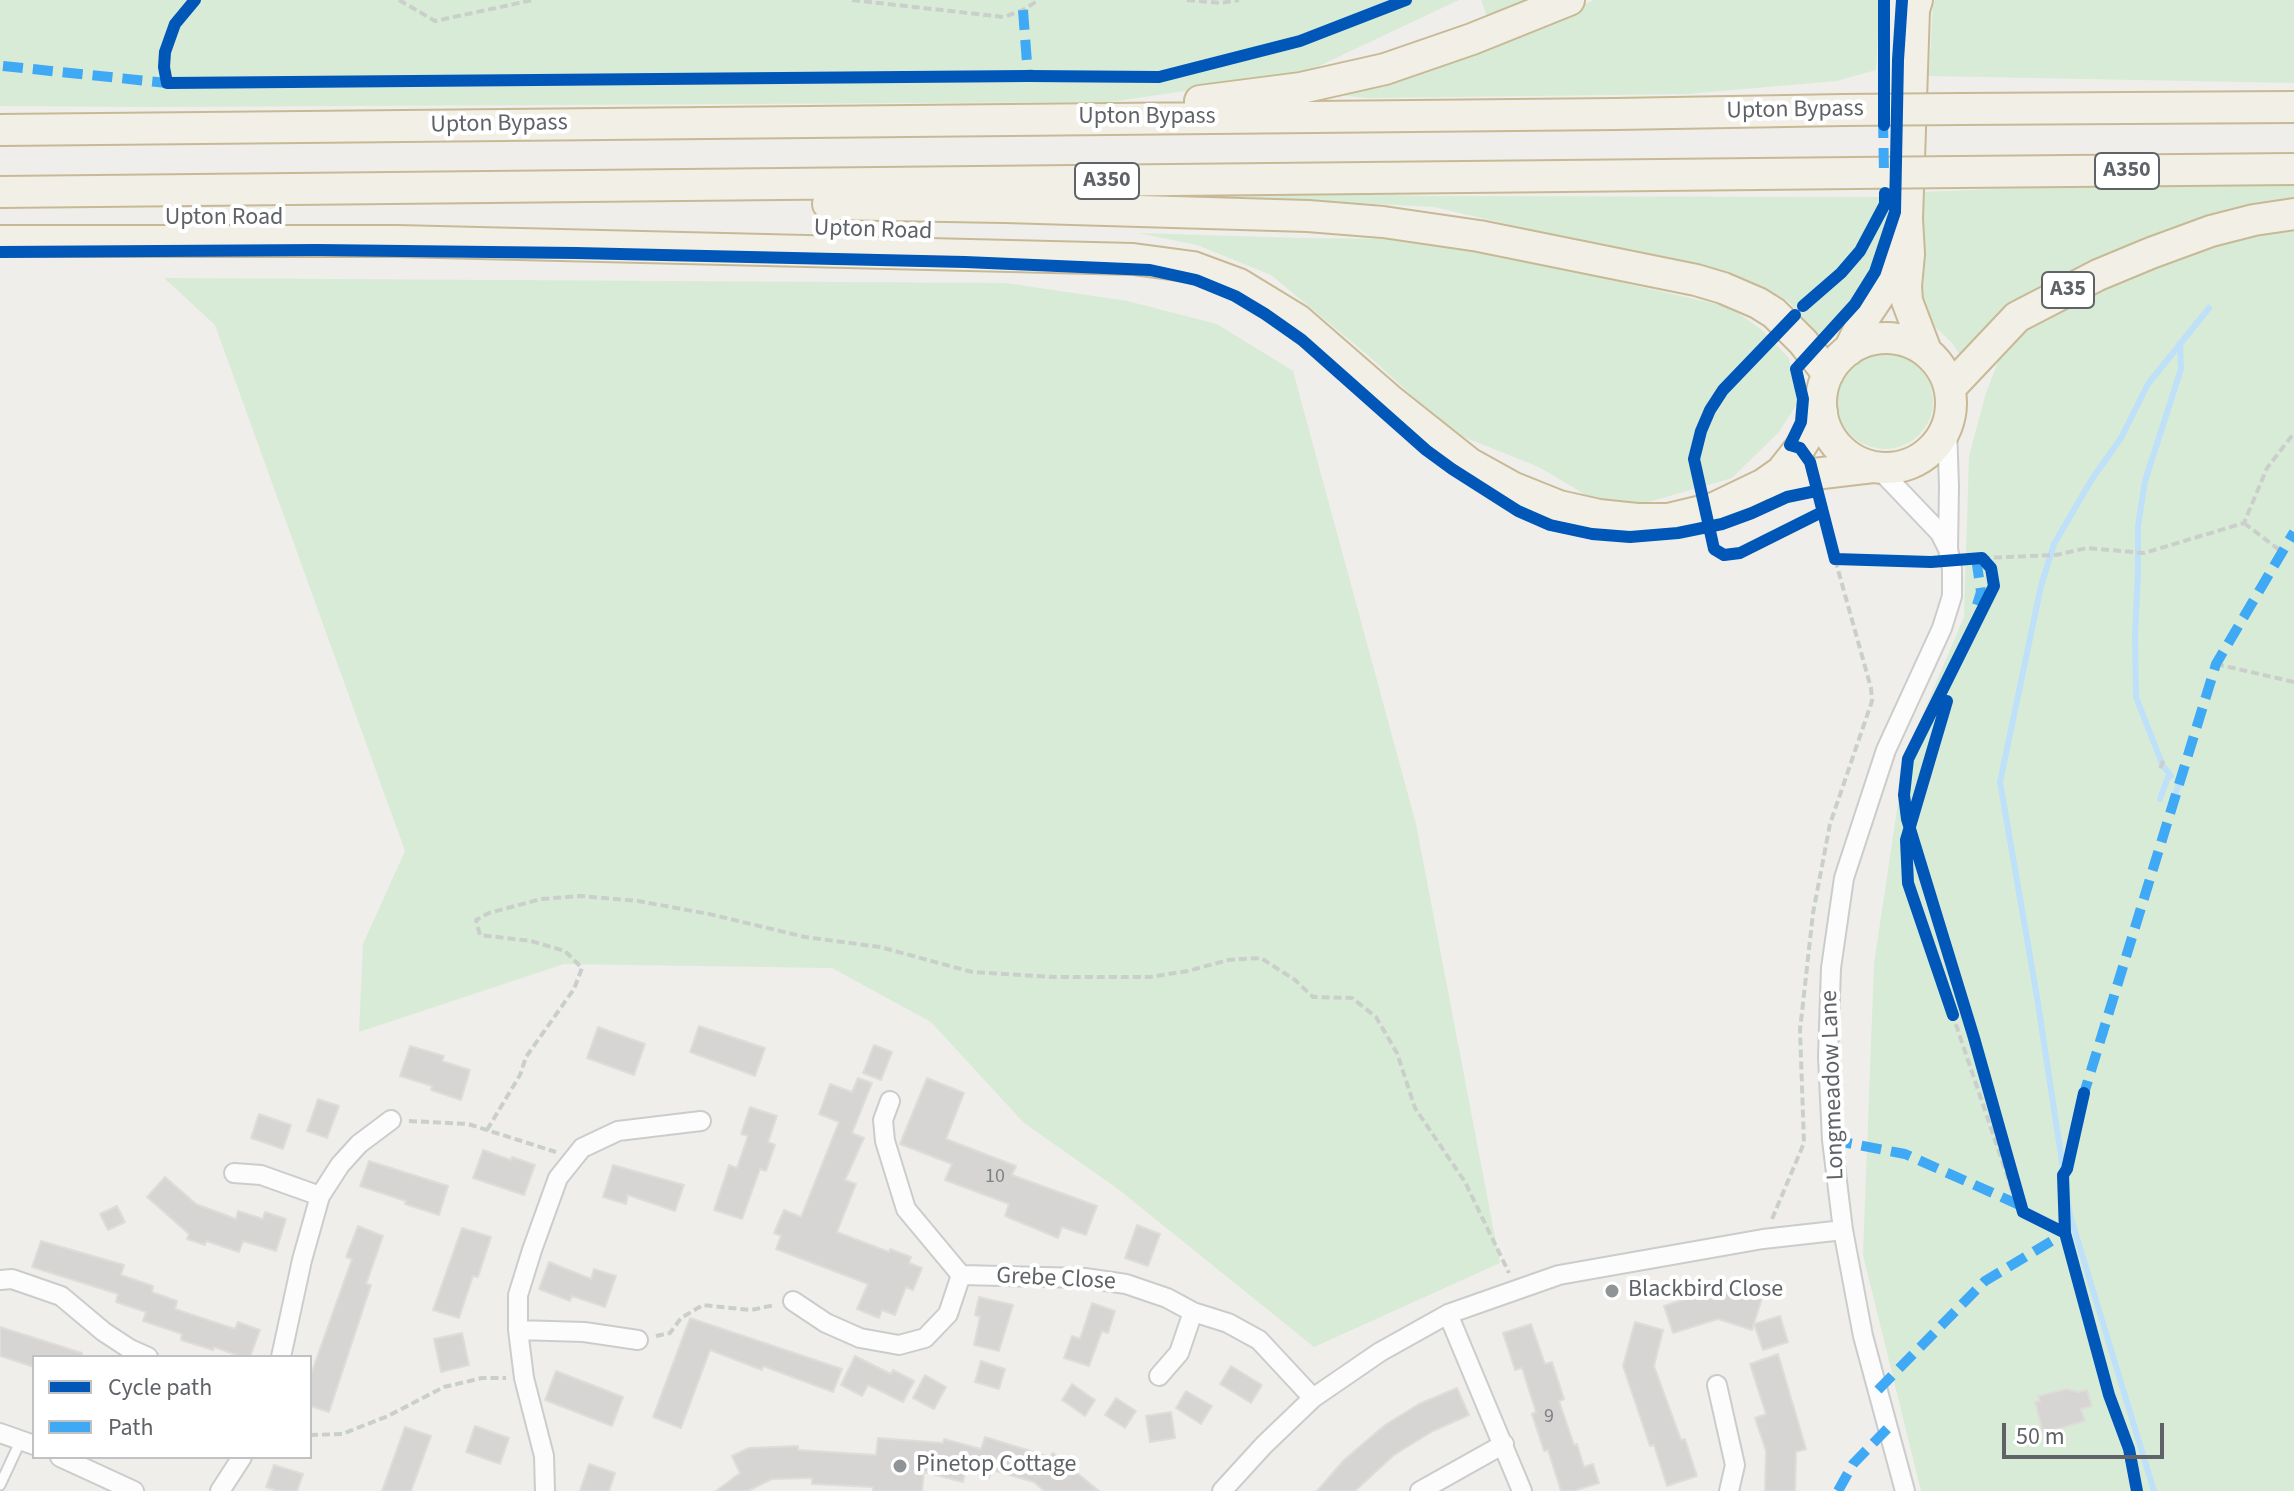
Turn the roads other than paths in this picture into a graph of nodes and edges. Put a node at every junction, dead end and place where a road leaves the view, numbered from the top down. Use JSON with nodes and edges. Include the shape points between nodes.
{"nodes":[{"id":1,"x":1569,"y":0,"type":"edge"},
{"id":2,"x":1917,"y":0,"type":"edge"},
{"id":3,"x":2294,"y":107,"type":"edge"},
{"id":4,"x":1039,"y":119,"type":"junction"},
{"id":5,"x":0,"y":130,"type":"edge"},
{"id":6,"x":2294,"y":169,"type":"edge"},
{"id":7,"x":358,"y":188,"type":"junction"},
{"id":8,"x":0,"y":192,"type":"edge"},
{"id":9,"x":2294,"y":214,"type":"edge"},
{"id":10,"x":1907,"y":219,"type":"junction"},
{"id":11,"x":0,"y":241,"type":"edge"},
{"id":12,"x":1849,"y":350,"type":"junction"},
{"id":13,"x":1926,"y":351,"type":"junction"},
{"id":14,"x":1828,"y":374,"type":"junction"},
{"id":15,"x":1950,"y":388,"type":"junction"},
{"id":16,"x":1822,"y":412,"type":"junction"},
{"id":17,"x":1947,"y":428,"type":"junction"},
{"id":18,"x":1875,"y":467,"type":"junction"},
{"id":19,"x":1764,"y":484,"type":"junction"},
{"id":20,"x":1948,"y":549,"type":"junction"},
{"id":21,"x":890,"y":1101,"type":"dead end"},
{"id":22,"x":391,"y":1120,"type":"road end"},
{"id":23,"x":701,"y":1121,"type":"dead end"},
{"id":24,"x":234,"y":1173,"type":"dead end"},
{"id":25,"x":320,"y":1196,"type":"junction"},
{"id":26,"x":1843,"y":1230,"type":"junction"},
{"id":27,"x":961,"y":1275,"type":"junction"},
{"id":28,"x":0,"y":1280,"type":"edge"},
{"id":29,"x":793,"y":1301,"type":"road end"},
{"id":30,"x":1193,"y":1312,"type":"junction"},
{"id":31,"x":1448,"y":1314,"type":"junction"},
{"id":32,"x":518,"y":1330,"type":"junction"},
{"id":33,"x":638,"y":1340,"type":"road end"},
{"id":34,"x":144,"y":1355,"type":"edge"},
{"id":35,"x":281,"y":1355,"type":"edge"},
{"id":36,"x":1159,"y":1376,"type":"dead end"},
{"id":37,"x":1717,"y":1385,"type":"dead end"},
{"id":38,"x":1313,"y":1398,"type":"junction"},
{"id":39,"x":0,"y":1433,"type":"edge"},
{"id":40,"x":27,"y":1442,"type":"edge"},
{"id":41,"x":1504,"y":1444,"type":"junction"},
{"id":42,"x":64,"y":1459,"type":"edge"},
{"id":43,"x":241,"y":1459,"type":"edge"},
{"id":44,"x":0,"y":1485,"type":"edge"},
{"id":45,"x":134,"y":1491,"type":"edge"},
{"id":46,"x":220,"y":1491,"type":"edge"},
{"id":47,"x":545,"y":1491,"type":"edge"},
{"id":48,"x":1222,"y":1491,"type":"edge"},
{"id":49,"x":1420,"y":1491,"type":"edge"},
{"id":50,"x":1522,"y":1491,"type":"edge"},
{"id":51,"x":1729,"y":1491,"type":"edge"},
{"id":52,"x":1905,"y":1491,"type":"edge"}],
"edges":[{"from":1,"to":4,"type":"highway","via":[[1385,69],[1332,81]]},
{"from":2,"to":10,"type":"highway"},
{"from":3,"to":4,"type":"highway","name":"Upton Bypass","bridge":true},
{"from":4,"to":5,"type":"highway","name":"Upton Bypass"},
{"from":6,"to":7,"type":"highway","number":"A350","bridge":true},
{"from":7,"to":8,"type":"highway","number":"A350"},
{"from":7,"to":14,"type":"highway","number":"A350","via":[[1383,222],[1479,236],[1723,288],[1774,313]]},
{"from":9,"to":15,"type":"highway","number":"A35","via":[[2211,231],[2098,275],[2017,317]]},
{"from":10,"to":12,"type":"highway","via":[[1882,291]]},
{"from":10,"to":13,"type":"highway","via":[[1907,301]]},
{"from":11,"to":19,"type":"highway","name":"Upton Road","via":[[397,241],[1133,259],[1193,267],[1239,284],[1298,320],[1469,463],[1559,506],[1599,515],[1668,519],[1714,508]]},
{"from":12,"to":13,"type":"highway","via":[[1888,338]]},
{"from":12,"to":14,"type":"highway"},
{"from":13,"to":15,"type":"highway"},
{"from":14,"to":16,"type":"highway"},
{"from":15,"to":17,"type":"highway"},
{"from":16,"to":18,"type":"highway","via":[[1838,447]]},
{"from":16,"to":19,"type":"highway","name":"Upton Road","via":[[1781,472]]},
{"from":17,"to":18,"type":"highway","via":[[1918,459],[1894,468]]},
{"from":17,"to":20,"type":"street","name":"Longmeadow Lane"},
{"from":18,"to":19,"type":"highway","name":"Upton Road"},
{"from":18,"to":20,"type":"street","via":[[1940,533]]},
{"from":20,"to":26,"type":"street","name":"Longmeadow Lane","via":[[1952,596],[1942,628],[1886,750],[1844,878],[1831,968],[1828,1057]]},
{"from":21,"to":27,"type":"street","name":"Grebe Close","via":[[883,1120],[885,1141],[906,1209]]},
{"from":22,"to":25,"type":"street","via":[[359,1144]]},
{"from":23,"to":32,"type":"street","via":[[618,1131],[582,1148],[558,1178],[532,1250],[518,1295]]},
{"from":24,"to":25,"type":"street","via":[[261,1175]]},
{"from":25,"to":35,"type":"street"},
{"from":26,"to":31,"type":"street","via":[[1559,1275]]},
{"from":26,"to":52,"type":"street","name":"Longmeadow Lane","via":[[1863,1336]]},
{"from":27,"to":29,"type":"street","name":"Grebe Close","via":[[948,1314],[925,1338],[899,1345],[860,1338]]},
{"from":27,"to":30,"type":"street","name":"Grebe Close","via":[[1126,1284]]},
{"from":28,"to":34,"type":"street","via":[[12,1279],[61,1296],[104,1332]]},
{"from":30,"to":36,"type":"street","via":[[1179,1353]]},
{"from":30,"to":38,"type":"street","name":"Grebe Close","via":[[1259,1340]]},
{"from":31,"to":38,"type":"street"},
{"from":31,"to":41,"type":"street"},
{"from":32,"to":33,"type":"street"},
{"from":32,"to":47,"type":"street","via":[[544,1456]]},
{"from":37,"to":51,"type":"street","via":[[1735,1465]]},
{"from":38,"to":48,"type":"street"},
{"from":39,"to":40,"type":"street"},
{"from":40,"to":44,"type":"lane"},
{"from":41,"to":49,"type":"street"},
{"from":41,"to":50,"type":"street"},
{"from":42,"to":45,"type":"street"},
{"from":43,"to":46,"type":"street"}]}
